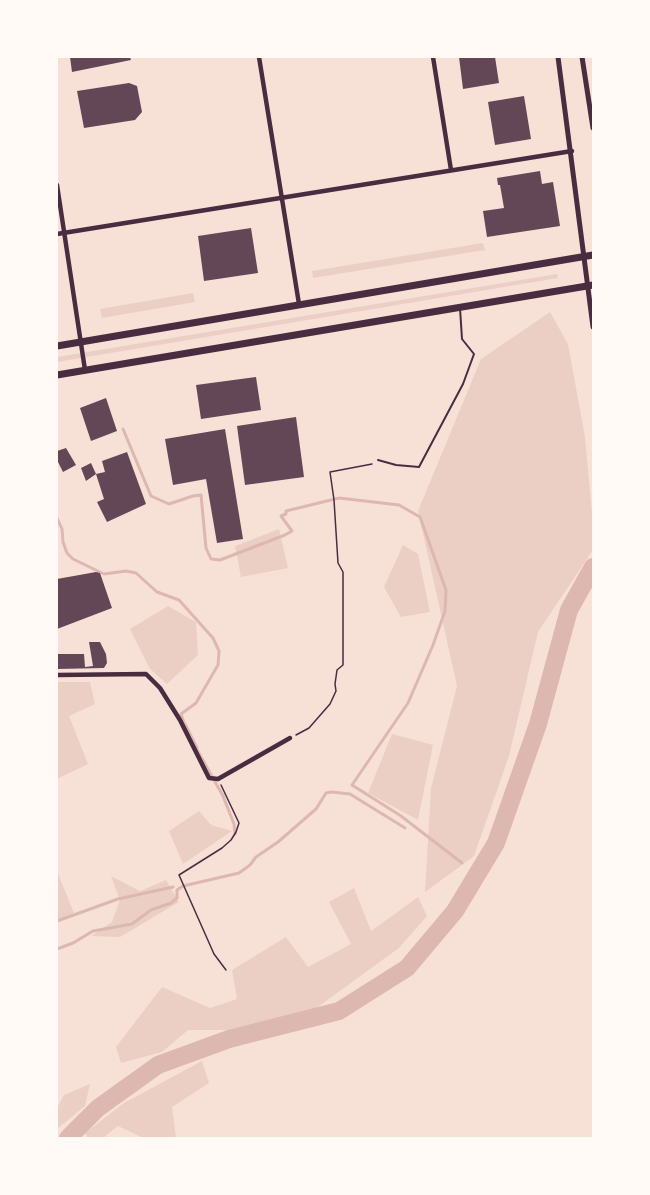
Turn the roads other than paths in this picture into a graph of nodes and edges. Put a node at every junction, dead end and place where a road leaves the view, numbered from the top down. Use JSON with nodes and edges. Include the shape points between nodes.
{"nodes":[{"id":1,"x":259,"y":57,"type":"edge"},
{"id":2,"x":433,"y":57,"type":"edge"},
{"id":3,"x":558,"y":57,"type":"edge"},
{"id":4,"x":582,"y":57,"type":"edge"},
{"id":5,"x":593,"y":128,"type":"edge"},
{"id":6,"x":572,"y":151,"type":"junction"},
{"id":7,"x":451,"y":170,"type":"junction"},
{"id":8,"x":57,"y":185,"type":"edge"},
{"id":9,"x":281,"y":198,"type":"junction"},
{"id":10,"x":65,"y":233,"type":"junction"},
{"id":11,"x":57,"y":234,"type":"edge"},
{"id":12,"x":589,"y":256,"type":"edge"},
{"id":13,"x":591,"y":286,"type":"edge"},
{"id":14,"x":299,"y":304,"type":"junction"},
{"id":15,"x":460,"y":308,"type":"junction"},
{"id":16,"x":593,"y":327,"type":"edge"},
{"id":17,"x":82,"y":342,"type":"junction"},
{"id":18,"x":57,"y":346,"type":"edge"},
{"id":19,"x":86,"y":370,"type":"junction"},
{"id":20,"x":57,"y":375,"type":"edge"},
{"id":21,"x":378,"y":460,"type":"road end"},
{"id":22,"x":57,"y":675,"type":"edge"},
{"id":23,"x":290,"y":738,"type":"road end"}],
"edges":[{"from":1,"to":9,"type":"street"},
{"from":2,"to":7,"type":"street"},
{"from":3,"to":6,"type":"street"},
{"from":4,"to":5,"type":"street"},
{"from":6,"to":7,"type":"street"},
{"from":6,"to":12,"type":"street"},
{"from":7,"to":9,"type":"street"},
{"from":8,"to":10,"type":"street"},
{"from":9,"to":10,"type":"street"},
{"from":9,"to":14,"type":"street"},
{"from":10,"to":11,"type":"street"},
{"from":10,"to":17,"type":"street"},
{"from":12,"to":13,"type":"street"},
{"from":12,"to":14,"type":"main road"},
{"from":13,"to":15,"type":"main road"},
{"from":13,"to":16,"type":"street"},
{"from":14,"to":17,"type":"main road"},
{"from":15,"to":19,"type":"main road"},
{"from":15,"to":21,"type":"lane","via":[[462,339],[474,354],[463,384],[419,468]]},
{"from":17,"to":18,"type":"main road"},
{"from":17,"to":19,"type":"street"},
{"from":19,"to":20,"type":"main road"},
{"from":22,"to":23,"type":"street","via":[[146,674],[180,720],[209,778],[218,779]]}]}
